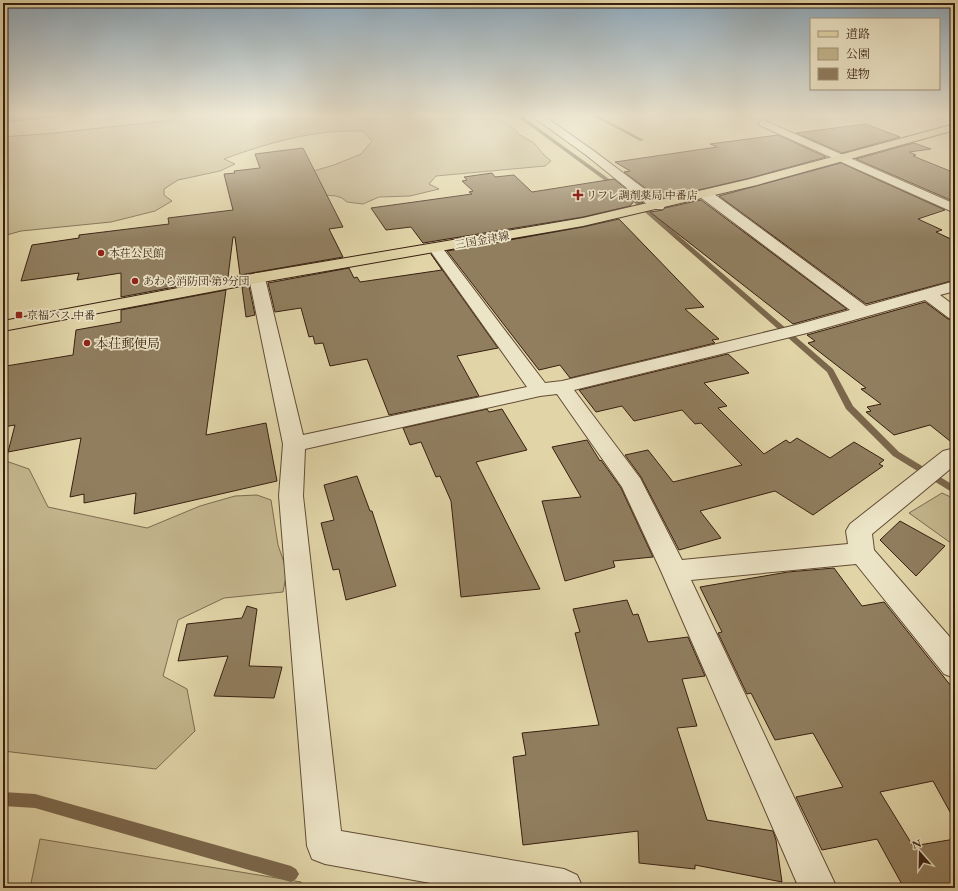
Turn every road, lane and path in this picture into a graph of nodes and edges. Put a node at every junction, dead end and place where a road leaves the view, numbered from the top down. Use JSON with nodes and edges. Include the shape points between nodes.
{"nodes":[{"id":1,"x":593,"y":156,"type":"edge"},
{"id":2,"x":838,"y":156,"type":"edge"},
{"id":3,"x":853,"y":156,"type":"edge"},
{"id":4,"x":844,"y":158,"type":"junction"},
{"id":5,"x":705,"y":194,"type":"junction"},
{"id":6,"x":649,"y":208,"type":"junction"},
{"id":7,"x":955,"y":209,"type":"edge"},
{"id":8,"x":436,"y":249,"type":"junction"},
{"id":9,"x":257,"y":278,"type":"junction"},
{"id":10,"x":955,"y":286,"type":"edge"},
{"id":11,"x":928,"y":294,"type":"junction"},
{"id":12,"x":863,"y":312,"type":"junction"},
{"id":13,"x":955,"y":314,"type":"edge"},
{"id":14,"x":3,"y":326,"type":"edge"},
{"id":15,"x":551,"y":389,"type":"junction"},
{"id":16,"x":294,"y":444,"type":"junction"},
{"id":17,"x":955,"y":455,"type":"edge"},
{"id":18,"x":862,"y":553,"type":"junction"},
{"id":19,"x":674,"y":571,"type":"junction"},
{"id":20,"x":955,"y":665,"type":"edge"},
{"id":21,"x":564,"y":888,"type":"edge"},
{"id":22,"x":818,"y":888,"type":"edge"}],
"edges":[{"from":1,"to":6,"type":"street"},
{"from":2,"to":4,"type":"street"},
{"from":3,"to":4,"type":"main road","name":"三国金津線"},
{"from":4,"to":5,"type":"main road","name":"三国金津線"},
{"from":4,"to":7,"type":"street"},
{"from":5,"to":6,"type":"main road","name":"三国金津線"},
{"from":5,"to":12,"type":"street"},
{"from":6,"to":8,"type":"main road","name":"三国金津線"},
{"from":8,"to":9,"type":"main road","name":"三国金津線"},
{"from":8,"to":15,"type":"street"},
{"from":9,"to":14,"type":"main road","name":"三国金津線"},
{"from":9,"to":16,"type":"street"},
{"from":10,"to":11,"type":"street"},
{"from":11,"to":12,"type":"street"},
{"from":11,"to":13,"type":"street"},
{"from":12,"to":15,"type":"street"},
{"from":15,"to":16,"type":"street"},
{"from":15,"to":19,"type":"street","via":[[632,484]]},
{"from":16,"to":21,"type":"street","via":[[290,496],[325,846]]},
{"from":17,"to":18,"type":"street","via":[[859,531]]},
{"from":18,"to":19,"type":"street"},
{"from":18,"to":20,"type":"street"},
{"from":19,"to":22,"type":"street"}]}
